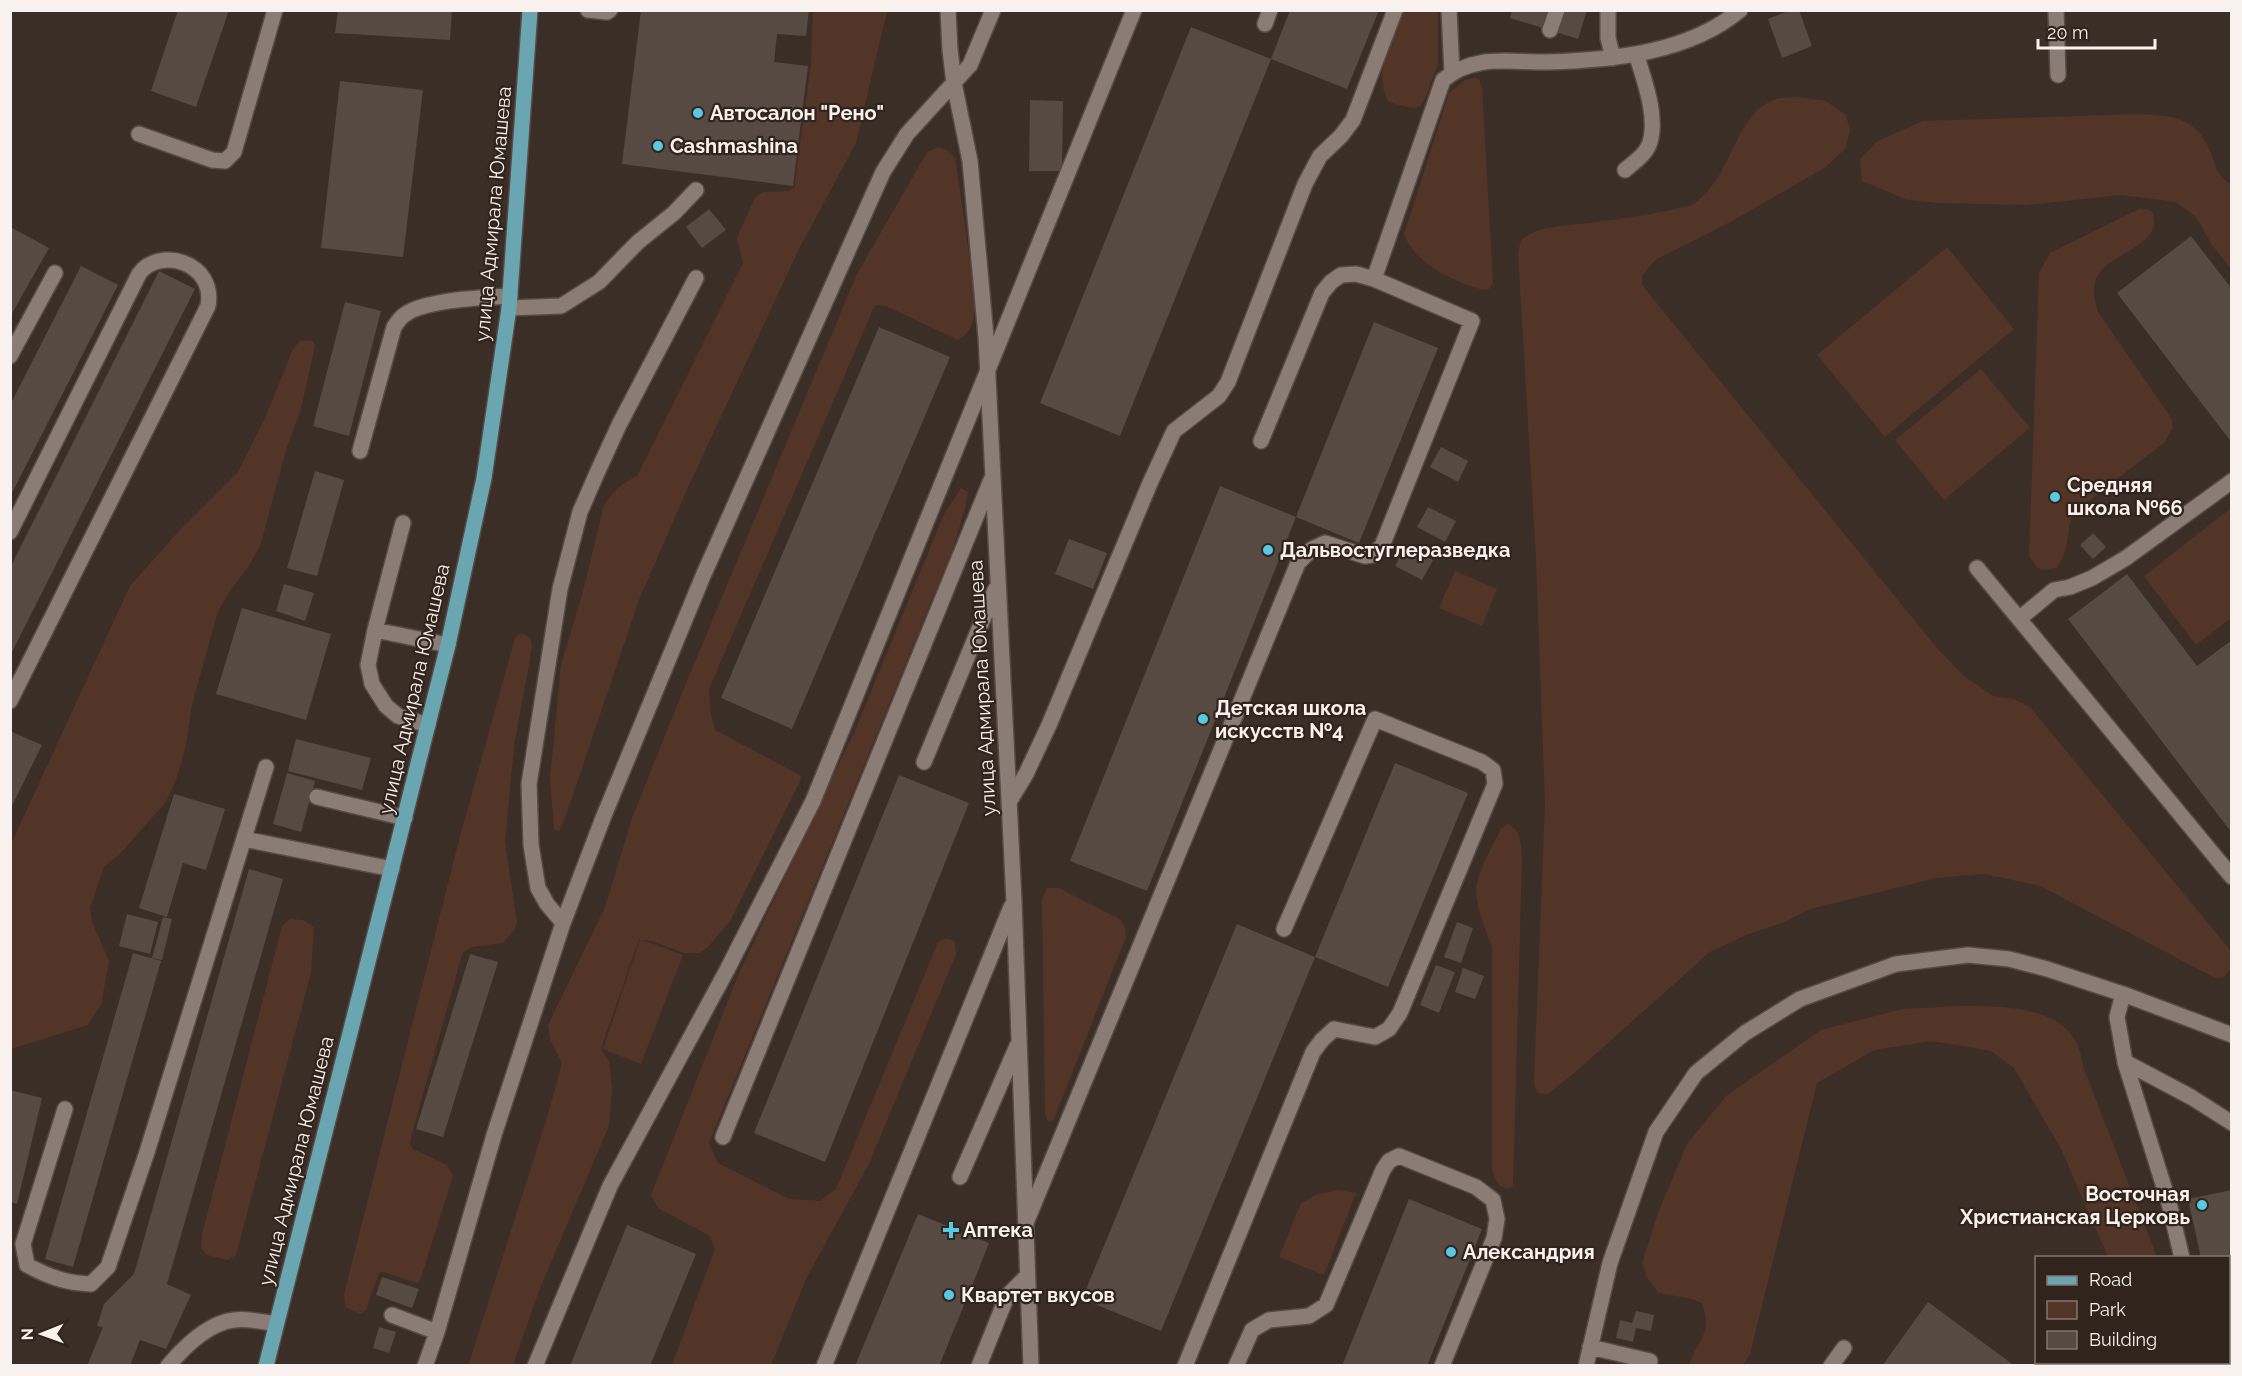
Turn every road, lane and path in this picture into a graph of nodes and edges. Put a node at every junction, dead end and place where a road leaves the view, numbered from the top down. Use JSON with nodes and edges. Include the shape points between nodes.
{"nodes":[{"id":1,"x":275,"y":10,"type":"edge"},
{"id":2,"x":530,"y":10,"type":"edge"},
{"id":3,"x":588,"y":10,"type":"edge"},
{"id":4,"x":610,"y":10,"type":"edge"},
{"id":5,"x":948,"y":10,"type":"edge"},
{"id":6,"x":993,"y":10,"type":"edge"},
{"id":7,"x":1134,"y":10,"type":"edge"},
{"id":8,"x":1395,"y":10,"type":"edge"},
{"id":9,"x":1449,"y":10,"type":"edge"},
{"id":10,"x":1557,"y":10,"type":"edge"},
{"id":11,"x":1608,"y":10,"type":"edge"},
{"id":12,"x":1740,"y":10,"type":"edge"},
{"id":13,"x":2056,"y":10,"type":"edge"},
{"id":14,"x":1550,"y":30,"type":"dead end"},
{"id":15,"x":1636,"y":54,"type":"junction"},
{"id":16,"x":1613,"y":58,"type":"junction"},
{"id":17,"x":1452,"y":73,"type":"junction"},
{"id":18,"x":2058,"y":75,"type":"dead end"},
{"id":19,"x":954,"y":83,"type":"junction"},
{"id":20,"x":139,"y":135,"type":"dead end"},
{"id":21,"x":1624,"y":170,"type":"dead end"},
{"id":22,"x":696,"y":190,"type":"dead end"},
{"id":23,"x":55,"y":273,"type":"dead end"},
{"id":24,"x":696,"y":278,"type":"dead end"},
{"id":25,"x":1374,"y":279,"type":"junction"},
{"id":26,"x":510,"y":302,"type":"junction"},
{"id":27,"x":10,"y":356,"type":"edge"},
{"id":28,"x":988,"y":373,"type":"junction"},
{"id":29,"x":1261,"y":441,"type":"dead end"},
{"id":30,"x":360,"y":451,"type":"dead end"},
{"id":31,"x":993,"y":475,"type":"junction"},
{"id":32,"x":2232,"y":481,"type":"edge"},
{"id":33,"x":403,"y":523,"type":"dead end"},
{"id":34,"x":10,"y":532,"type":"edge"},
{"id":35,"x":1977,"y":568,"type":"dead end"},
{"id":36,"x":998,"y":585,"type":"junction"},
{"id":37,"x":2019,"y":619,"type":"junction"},
{"id":38,"x":375,"y":630,"type":"junction"},
{"id":39,"x":448,"y":645,"type":"junction"},
{"id":40,"x":10,"y":701,"type":"edge"},
{"id":41,"x":428,"y":724,"type":"junction"},
{"id":42,"x":924,"y":762,"type":"dead end"},
{"id":43,"x":266,"y":767,"type":"dead end"},
{"id":44,"x":317,"y":797,"type":"dead end"},
{"id":45,"x":1008,"y":802,"type":"junction"},
{"id":46,"x":405,"y":818,"type":"junction"},
{"id":47,"x":244,"y":839,"type":"junction"},
{"id":48,"x":392,"y":869,"type":"junction"},
{"id":49,"x":2232,"y":877,"type":"edge"},
{"id":50,"x":1014,"y":901,"type":"junction"},
{"id":51,"x":562,"y":923,"type":"junction"},
{"id":52,"x":1284,"y":929,"type":"dead end"},
{"id":53,"x":2123,"y":994,"type":"junction"},
{"id":54,"x":2232,"y":1035,"type":"edge"},
{"id":55,"x":1018,"y":1043,"type":"junction"},
{"id":56,"x":2125,"y":1062,"type":"junction"},
{"id":57,"x":65,"y":1109,"type":"dead end"},
{"id":58,"x":2232,"y":1123,"type":"edge"},
{"id":59,"x":723,"y":1137,"type":"dead end"},
{"id":60,"x":960,"y":1177,"type":"dead end"},
{"id":61,"x":1026,"y":1223,"type":"junction"},
{"id":62,"x":2182,"y":1256,"type":"edge"},
{"id":63,"x":1027,"y":1276,"type":"junction"},
{"id":64,"x":392,"y":1315,"type":"dead end"},
{"id":65,"x":276,"y":1324,"type":"junction"},
{"id":66,"x":437,"y":1332,"type":"junction"},
{"id":67,"x":1590,"y":1347,"type":"junction"},
{"id":68,"x":1844,"y":1348,"type":"dead end"},
{"id":69,"x":1650,"y":1361,"type":"dead end"},
{"id":70,"x":168,"y":1365,"type":"edge"},
{"id":71,"x":266,"y":1365,"type":"edge"},
{"id":72,"x":425,"y":1365,"type":"edge"},
{"id":73,"x":535,"y":1365,"type":"edge"},
{"id":74,"x":824,"y":1365,"type":"edge"},
{"id":75,"x":979,"y":1365,"type":"edge"},
{"id":76,"x":1031,"y":1365,"type":"edge"},
{"id":77,"x":1185,"y":1365,"type":"edge"},
{"id":78,"x":1236,"y":1365,"type":"edge"},
{"id":79,"x":1442,"y":1365,"type":"edge"},
{"id":80,"x":1586,"y":1365,"type":"edge"},
{"id":81,"x":1831,"y":1365,"type":"edge"}],
"edges":[{"from":1,"to":20,"type":"street","via":[[234,152],[225,161]]},
{"from":2,"to":26,"type":"main road","name":"улица Адмирала Юмашева"},
{"from":3,"to":4,"type":"street"},
{"from":5,"to":19,"type":"street","name":"улица Адмирала Юмашева"},
{"from":6,"to":19,"type":"street","via":[[970,65]]},
{"from":7,"to":28,"type":"street"},
{"from":8,"to":45,"type":"street","via":[[1353,120],[1320,156],[1305,184],[1228,382],[1219,396],[1174,431],[1049,725]]},
{"from":9,"to":17,"type":"street"},
{"from":10,"to":14,"type":"street"},
{"from":11,"to":16,"type":"street"},
{"from":12,"to":15,"type":"street","via":[[1710,30]]},
{"from":13,"to":18,"type":"street"},
{"from":15,"to":16,"type":"street"},
{"from":15,"to":21,"type":"street","via":[[1652,112],[1652,134],[1641,158]]},
{"from":16,"to":17,"type":"street","via":[[1493,60]]},
{"from":17,"to":25,"type":"street","via":[[1443,80]]},
{"from":19,"to":28,"type":"street","name":"улица Адмирала Юмашева","via":[[970,161]]},
{"from":19,"to":51,"type":"street","via":[[907,134],[883,172],[703,576]]},
{"from":22,"to":26,"type":"street","via":[[599,282],[561,306]]},
{"from":23,"to":27,"type":"street"},
{"from":24,"to":51,"type":"street","via":[[592,483],[580,512],[560,589],[530,784],[531,845],[538,888]]},
{"from":25,"to":29,"type":"street","via":[[1356,273],[1341,275],[1322,293]]},
{"from":25,"to":61,"type":"street","via":[[1472,321],[1382,546],[1365,556],[1325,543],[1298,563]]},
{"from":26,"to":30,"type":"street","via":[[448,302],[404,315],[394,327]]},
{"from":26,"to":39,"type":"main road","name":"улица Адмирала Юмашева","via":[[484,478]]},
{"from":28,"to":31,"type":"street","name":"улица Адмирала Юмашева"},
{"from":28,"to":73,"type":"street","via":[[813,801],[610,1186]]},
{"from":31,"to":36,"type":"street","name":"улица Адмирала Юмашева"},
{"from":31,"to":59,"type":"street"},
{"from":32,"to":37,"type":"street","via":[[2126,558],[2092,578],[2054,590]]},
{"from":33,"to":38,"type":"street"},
{"from":34,"to":40,"type":"street","via":[[139,274],[155,261],[185,263],[196,269],[204,277],[210,294],[208,306]]},
{"from":35,"to":37,"type":"street"},
{"from":36,"to":42,"type":"street"},
{"from":36,"to":45,"type":"street","name":"улица Адмирала Юмашева"},
{"from":37,"to":49,"type":"street"},
{"from":38,"to":39,"type":"street"},
{"from":38,"to":41,"type":"street","via":[[368,665],[372,684],[398,717]]},
{"from":39,"to":41,"type":"main road","name":"улица Адмирала Юмашева"},
{"from":41,"to":46,"type":"main road","name":"улица Адмирала Юмашева"},
{"from":43,"to":47,"type":"street"},
{"from":44,"to":46,"type":"street"},
{"from":45,"to":50,"type":"street","name":"улица Адмирала Юмашева"},
{"from":46,"to":48,"type":"main road","name":"улица Адмирала Юмашева"},
{"from":47,"to":48,"type":"street"},
{"from":47,"to":57,"type":"street","via":[[108,1268],[91,1284],[72,1283],[27,1265],[23,1244]]},
{"from":48,"to":65,"type":"main road","name":"улица Адмирала Юмашева"},
{"from":50,"to":55,"type":"street","name":"улица Адмирала Юмашева"},
{"from":50,"to":74,"type":"street"},
{"from":51,"to":66,"type":"street","via":[[494,1135]]},
{"from":52,"to":77,"type":"street","via":[[1376,718],[1493,770],[1495,784],[1400,1013],[1389,1029],[1375,1037],[1335,1029],[1313,1052]]},
{"from":53,"to":54,"type":"street"},
{"from":53,"to":56,"type":"street","via":[[2117,1017]]},
{"from":53,"to":67,"type":"street","via":[[2009,959],[1968,955],[1896,963],[1800,999],[1745,1033],[1696,1073],[1656,1132],[1610,1263]]},
{"from":55,"to":60,"type":"street"},
{"from":55,"to":61,"type":"street","name":"улица Адмирала Юмашева"},
{"from":56,"to":58,"type":"street"},
{"from":56,"to":62,"type":"street"},
{"from":61,"to":63,"type":"street","name":"улица Адмирала Юмашева"},
{"from":63,"to":75,"type":"street","via":[[1007,1296]]},
{"from":63,"to":76,"type":"street","name":"улица Адмирала Юмашева"},
{"from":64,"to":66,"type":"street"},
{"from":65,"to":70,"type":"street","via":[[233,1320],[219,1324]]},
{"from":65,"to":71,"type":"main road","name":"улица Адмирала Юмашева"},
{"from":66,"to":72,"type":"street"},
{"from":67,"to":69,"type":"street"},
{"from":67,"to":80,"type":"street"},
{"from":68,"to":81,"type":"street"},
{"from":78,"to":79,"type":"street","via":[[1252,1330],[1269,1320],[1310,1316],[1326,1305],[1383,1170],[1399,1156],[1476,1187],[1493,1200],[1497,1219],[1494,1238]]}]}
